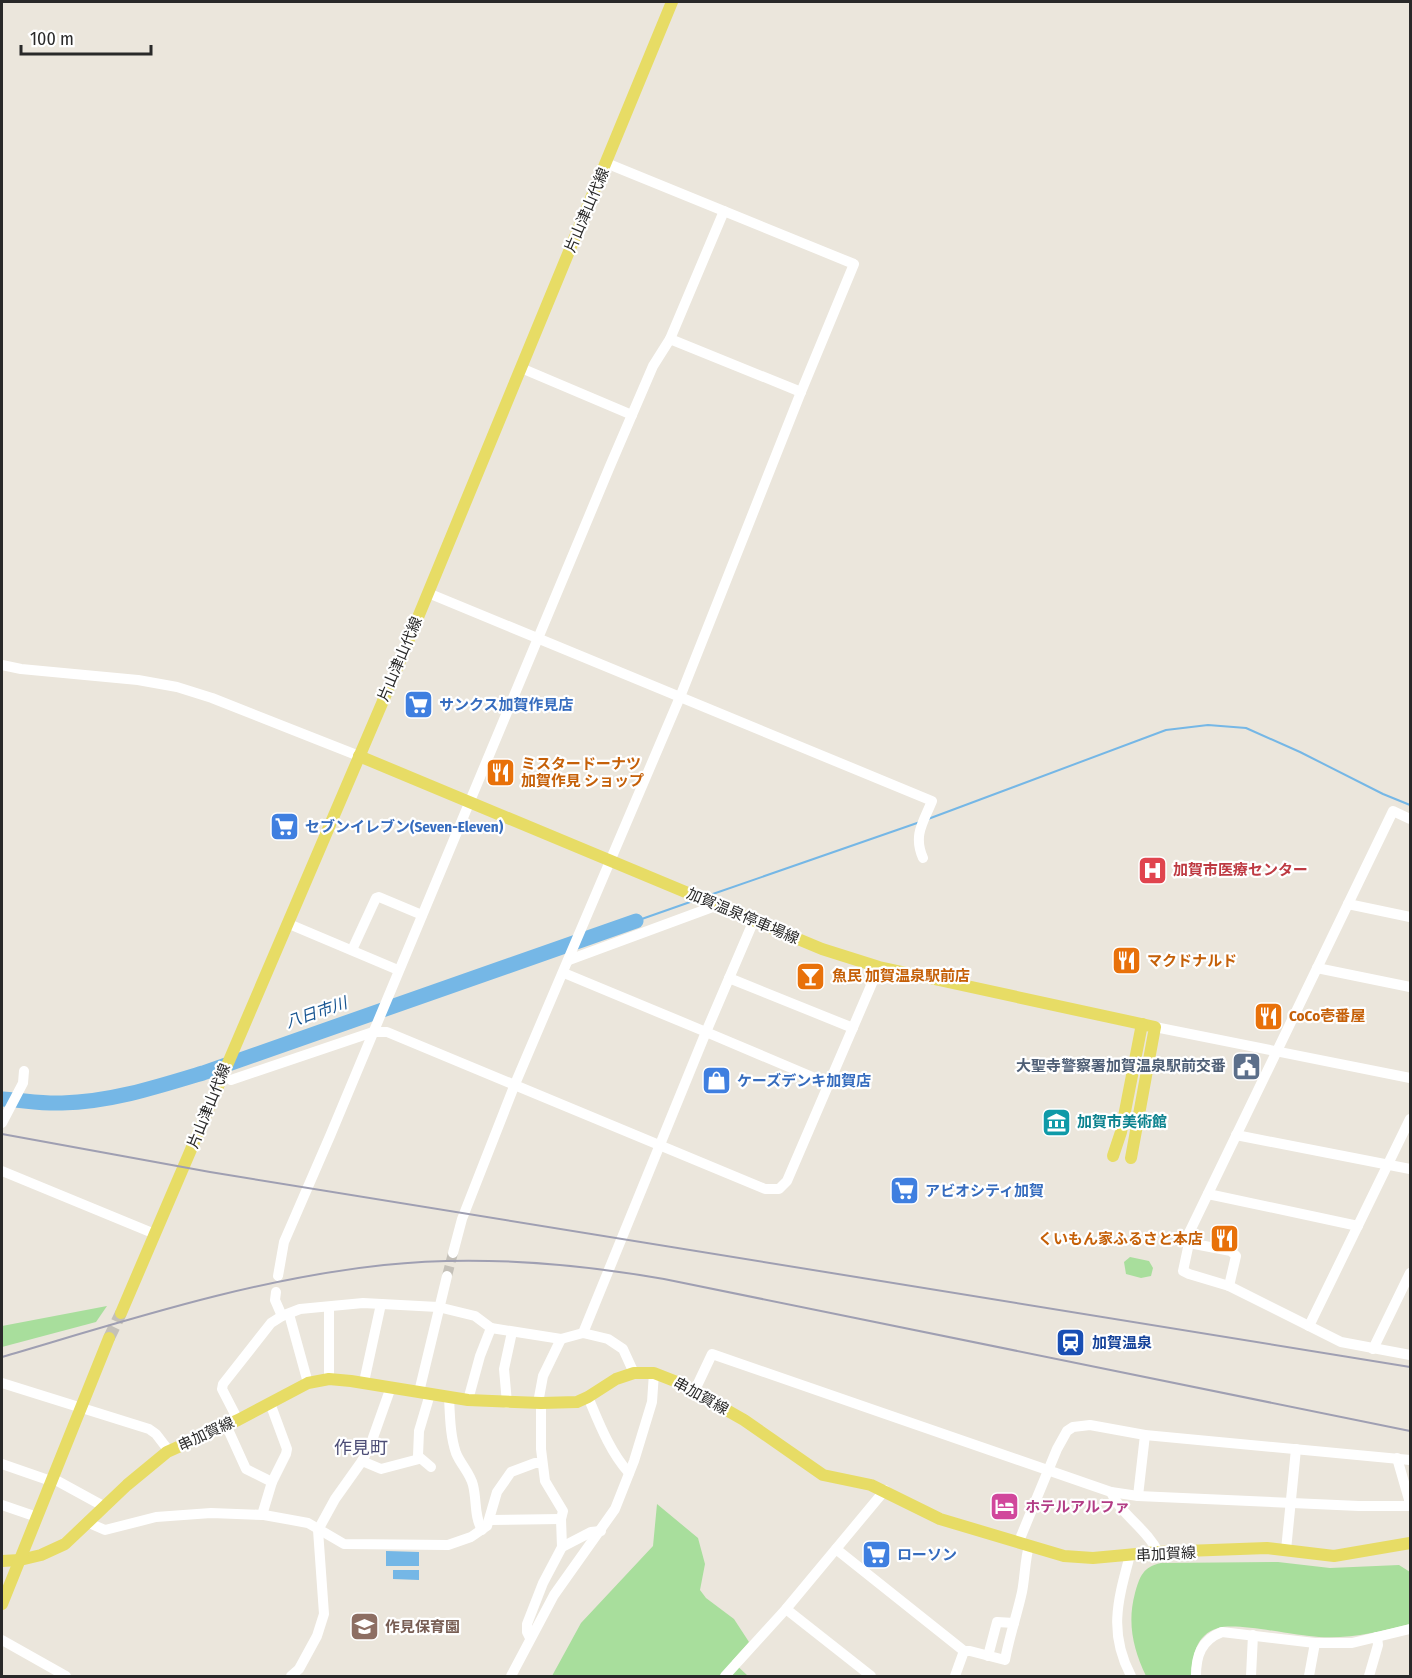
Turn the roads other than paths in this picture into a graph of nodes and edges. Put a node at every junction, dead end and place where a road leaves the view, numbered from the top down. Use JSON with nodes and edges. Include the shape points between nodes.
{"nodes":[{"id":1,"x":668,"y":3,"type":"edge"},
{"id":2,"x":606,"y":163,"type":"junction"},
{"id":3,"x":724,"y":211,"type":"junction"},
{"id":4,"x":670,"y":339,"type":"junction"},
{"id":5,"x":521,"y":368,"type":"junction"},
{"id":6,"x":801,"y":392,"type":"junction"},
{"id":7,"x":632,"y":416,"type":"junction"},
{"id":8,"x":428,"y":593,"type":"junction"},
{"id":9,"x":538,"y":638,"type":"junction"},
{"id":10,"x":2,"y":665,"type":"edge"},
{"id":11,"x":680,"y":697,"type":"junction"},
{"id":12,"x":359,"y":756,"type":"junction"},
{"id":13,"x":469,"y":801,"type":"junction"},
{"id":14,"x":1410,"y":819,"type":"edge"},
{"id":15,"x":923,"y":858,"type":"dead end"},
{"id":16,"x":609,"y":859,"type":"junction"},
{"id":17,"x":716,"y":904,"type":"junction"},
{"id":18,"x":1348,"y":904,"type":"junction"},
{"id":19,"x":422,"y":915,"type":"junction"},
{"id":20,"x":1410,"y":917,"type":"edge"},
{"id":21,"x":754,"y":920,"type":"junction"},
{"id":22,"x":289,"y":924,"type":"junction"},
{"id":23,"x":352,"y":950,"type":"junction"},
{"id":24,"x":570,"y":957,"type":"junction"},
{"id":25,"x":879,"y":967,"type":"junction"},
{"id":26,"x":1317,"y":968,"type":"junction"},
{"id":27,"x":398,"y":970,"type":"junction"},
{"id":28,"x":564,"y":974,"type":"junction"},
{"id":29,"x":729,"y":978,"type":"junction"},
{"id":30,"x":1410,"y":987,"type":"edge"},
{"id":31,"x":1142,"y":1024,"type":"junction"},
{"id":32,"x":1155,"y":1027,"type":"junction"},
{"id":33,"x":853,"y":1028,"type":"junction"},
{"id":34,"x":374,"y":1029,"type":"junction"},
{"id":35,"x":706,"y":1032,"type":"junction"},
{"id":36,"x":1276,"y":1051,"type":"junction"},
{"id":37,"x":24,"y":1071,"type":"dead end"},
{"id":38,"x":226,"y":1078,"type":"junction"},
{"id":39,"x":1410,"y":1078,"type":"edge"},
{"id":40,"x":515,"y":1084,"type":"junction"},
{"id":41,"x":829,"y":1084,"type":"junction"},
{"id":42,"x":4,"y":1119,"type":"edge"},
{"id":43,"x":1410,"y":1119,"type":"edge"},
{"id":44,"x":1236,"y":1135,"type":"junction"},
{"id":45,"x":659,"y":1145,"type":"junction"},
{"id":46,"x":1113,"y":1156,"type":"dead end"},
{"id":47,"x":1131,"y":1158,"type":"dead end"},
{"id":48,"x":1388,"y":1163,"type":"junction"},
{"id":49,"x":1410,"y":1169,"type":"edge"},
{"id":50,"x":2,"y":1171,"type":"edge"},
{"id":51,"x":1208,"y":1194,"type":"junction"},
{"id":52,"x":1358,"y":1226,"type":"junction"},
{"id":53,"x":155,"y":1234,"type":"junction"},
{"id":54,"x":1189,"y":1243,"type":"junction"},
{"id":55,"x":453,"y":1252,"type":"tunnel mouth"},
{"id":56,"x":1410,"y":1273,"type":"edge"},
{"id":57,"x":278,"y":1276,"type":"dead end"},
{"id":58,"x":447,"y":1276,"type":"tunnel mouth"},
{"id":59,"x":1229,"y":1286,"type":"junction"},
{"id":60,"x":276,"y":1292,"type":"dead end"},
{"id":61,"x":381,"y":1304,"type":"junction"},
{"id":62,"x":329,"y":1307,"type":"junction"},
{"id":63,"x":438,"y":1307,"type":"junction"},
{"id":64,"x":121,"y":1313,"type":"tunnel mouth"},
{"id":65,"x":285,"y":1315,"type":"junction"},
{"id":66,"x":1310,"y":1326,"type":"junction"},
{"id":67,"x":491,"y":1328,"type":"junction"},
{"id":68,"x":512,"y":1332,"type":"junction"},
{"id":69,"x":582,"y":1333,"type":"junction"},
{"id":70,"x":110,"y":1338,"type":"tunnel mouth"},
{"id":71,"x":561,"y":1339,"type":"junction"},
{"id":72,"x":1373,"y":1349,"type":"junction"},
{"id":73,"x":1410,"y":1355,"type":"edge"},
{"id":74,"x":634,"y":1373,"type":"junction"},
{"id":75,"x":654,"y":1373,"type":"junction"},
{"id":76,"x":329,"y":1379,"type":"junction"},
{"id":77,"x":363,"y":1382,"type":"junction"},
{"id":78,"x":2,"y":1383,"type":"edge"},
{"id":79,"x":308,"y":1383,"type":"junction"},
{"id":80,"x":391,"y":1387,"type":"junction"},
{"id":81,"x":694,"y":1392,"type":"junction"},
{"id":82,"x":424,"y":1393,"type":"junction"},
{"id":83,"x":448,"y":1397,"type":"junction"},
{"id":84,"x":588,"y":1397,"type":"junction"},
{"id":85,"x":468,"y":1400,"type":"junction"},
{"id":86,"x":270,"y":1403,"type":"junction"},
{"id":87,"x":507,"y":1403,"type":"junction"},
{"id":88,"x":540,"y":1403,"type":"junction"},
{"id":89,"x":80,"y":1408,"type":"junction"},
{"id":90,"x":238,"y":1419,"type":"junction"},
{"id":91,"x":226,"y":1425,"type":"junction"},
{"id":92,"x":1145,"y":1435,"type":"junction"},
{"id":93,"x":1296,"y":1449,"type":"junction"},
{"id":94,"x":169,"y":1451,"type":"junction"},
{"id":95,"x":1396,"y":1458,"type":"junction"},
{"id":96,"x":419,"y":1459,"type":"junction"},
{"id":97,"x":1410,"y":1460,"type":"edge"},
{"id":98,"x":363,"y":1461,"type":"junction"},
{"id":99,"x":542,"y":1463,"type":"junction"},
{"id":100,"x":2,"y":1464,"type":"edge"},
{"id":101,"x":431,"y":1467,"type":"dead end"},
{"id":102,"x":1049,"y":1471,"type":"junction"},
{"id":103,"x":629,"y":1473,"type":"junction"},
{"id":104,"x":52,"y":1480,"type":"junction"},
{"id":105,"x":272,"y":1482,"type":"junction"},
{"id":106,"x":885,"y":1490,"type":"junction"},
{"id":107,"x":1112,"y":1492,"type":"junction"},
{"id":108,"x":1138,"y":1496,"type":"junction"},
{"id":109,"x":1290,"y":1502,"type":"junction"},
{"id":110,"x":1410,"y":1504,"type":"edge"},
{"id":111,"x":2,"y":1505,"type":"edge"},
{"id":112,"x":105,"y":1507,"type":"junction"},
{"id":113,"x":262,"y":1515,"type":"junction"},
{"id":114,"x":37,"y":1517,"type":"junction"},
{"id":115,"x":561,"y":1519,"type":"junction"},
{"id":116,"x":490,"y":1521,"type":"junction"},
{"id":117,"x":89,"y":1523,"type":"junction"},
{"id":118,"x":318,"y":1530,"type":"junction"},
{"id":119,"x":482,"y":1530,"type":"junction"},
{"id":120,"x":601,"y":1532,"type":"junction"},
{"id":121,"x":1410,"y":1543,"type":"edge"},
{"id":122,"x":1024,"y":1544,"type":"junction"},
{"id":123,"x":562,"y":1547,"type":"junction"},
{"id":124,"x":836,"y":1550,"type":"junction"},
{"id":125,"x":1286,"y":1550,"type":"junction"},
{"id":126,"x":1158,"y":1552,"type":"junction"},
{"id":127,"x":1130,"y":1555,"type":"junction"},
{"id":128,"x":20,"y":1560,"type":"junction"},
{"id":129,"x":2,"y":1561,"type":"edge"},
{"id":130,"x":2,"y":1604,"type":"edge"},
{"id":131,"x":786,"y":1609,"type":"junction"},
{"id":132,"x":1014,"y":1623,"type":"junction"},
{"id":133,"x":1410,"y":1629,"type":"edge"},
{"id":134,"x":1253,"y":1635,"type":"junction"},
{"id":135,"x":1377,"y":1637,"type":"junction"},
{"id":136,"x":530,"y":1638,"type":"junction"},
{"id":137,"x":2,"y":1640,"type":"edge"},
{"id":138,"x":1315,"y":1643,"type":"junction"},
{"id":139,"x":964,"y":1651,"type":"junction"},
{"id":140,"x":988,"y":1656,"type":"junction"},
{"id":141,"x":66,"y":1677,"type":"edge"},
{"id":142,"x":291,"y":1677,"type":"edge"},
{"id":143,"x":511,"y":1677,"type":"edge"},
{"id":144,"x":725,"y":1677,"type":"edge"},
{"id":145,"x":871,"y":1677,"type":"edge"},
{"id":146,"x":955,"y":1677,"type":"edge"},
{"id":147,"x":1131,"y":1677,"type":"edge"},
{"id":148,"x":1196,"y":1677,"type":"edge"},
{"id":149,"x":1251,"y":1677,"type":"edge"},
{"id":150,"x":1309,"y":1677,"type":"edge"},
{"id":151,"x":1369,"y":1677,"type":"edge"}],
"edges":[{"from":1,"to":2,"type":"main road","name":"片山津山代線"},
{"from":2,"to":3,"type":"street"},
{"from":2,"to":5,"type":"main road","name":"片山津山代線"},
{"from":3,"to":4,"type":"street"},
{"from":3,"to":6,"type":"street","via":[[854,264]]},
{"from":4,"to":6,"type":"street"},
{"from":4,"to":7,"type":"street","via":[[653,366]]},
{"from":5,"to":7,"type":"street"},
{"from":5,"to":8,"type":"main road","name":"片山津山代線"},
{"from":6,"to":11,"type":"street"},
{"from":7,"to":9,"type":"street"},
{"from":8,"to":9,"type":"street"},
{"from":8,"to":12,"type":"main road","name":"片山津山代線"},
{"from":9,"to":11,"type":"street"},
{"from":9,"to":13,"type":"street"},
{"from":10,"to":12,"type":"street","via":[[177,687]]},
{"from":11,"to":15,"type":"street","via":[[932,801],[920,831],[918,844]]},
{"from":11,"to":16,"type":"street"},
{"from":12,"to":13,"type":"main road","name":"加賀温泉停車場線"},
{"from":12,"to":22,"type":"main road","name":"片山津山代線"},
{"from":13,"to":16,"type":"main road","name":"加賀温泉停車場線"},
{"from":13,"to":19,"type":"street"},
{"from":14,"to":18,"type":"street","via":[[1393,811]]},
{"from":16,"to":17,"type":"main road","name":"加賀温泉停車場線"},
{"from":16,"to":24,"type":"street"},
{"from":17,"to":21,"type":"main road","name":"加賀温泉停車場線"},
{"from":17,"to":24,"type":"street"},
{"from":18,"to":20,"type":"street"},
{"from":18,"to":26,"type":"street"},
{"from":19,"to":23,"type":"street","via":[[376,898]]},
{"from":19,"to":27,"type":"street"},
{"from":21,"to":25,"type":"main road","name":"加賀温泉停車場線","via":[[822,949]]},
{"from":21,"to":29,"type":"street"},
{"from":22,"to":23,"type":"street"},
{"from":22,"to":38,"type":"main road","name":"片山津山代線","via":[[232,1049]]},
{"from":23,"to":27,"type":"street"},
{"from":24,"to":28,"type":"street"},
{"from":25,"to":31,"type":"main road","name":"加賀温泉停車場線"},
{"from":25,"to":33,"type":"street"},
{"from":26,"to":30,"type":"street"},
{"from":26,"to":36,"type":"street"},
{"from":27,"to":34,"type":"street"},
{"from":28,"to":35,"type":"street"},
{"from":28,"to":40,"type":"street"},
{"from":29,"to":33,"type":"street"},
{"from":29,"to":35,"type":"street"},
{"from":31,"to":32,"type":"main road","name":"加賀温泉停車場線"},
{"from":31,"to":46,"type":"main road"},
{"from":32,"to":36,"type":"street"},
{"from":32,"to":47,"type":"main road"},
{"from":33,"to":41,"type":"street"},
{"from":34,"to":38,"type":"street"},
{"from":34,"to":40,"type":"street","via":[[401,1036]]},
{"from":34,"to":57,"type":"street","via":[[284,1242]]},
{"from":35,"to":41,"type":"street"},
{"from":35,"to":45,"type":"street"},
{"from":36,"to":39,"type":"street"},
{"from":36,"to":44,"type":"street"},
{"from":37,"to":42,"type":"street"},
{"from":38,"to":53,"type":"main road","name":"片山津山代線"},
{"from":40,"to":45,"type":"street"},
{"from":40,"to":55,"type":"street"},
{"from":41,"to":45,"type":"street","via":[[787,1181],[779,1190],[765,1189]]},
{"from":43,"to":48,"type":"street"},
{"from":44,"to":48,"type":"street"},
{"from":44,"to":51,"type":"street"},
{"from":45,"to":69,"type":"street"},
{"from":48,"to":49,"type":"street"},
{"from":48,"to":52,"type":"street"},
{"from":50,"to":53,"type":"street"},
{"from":51,"to":52,"type":"street"},
{"from":51,"to":54,"type":"street","via":[[1188,1235]]},
{"from":52,"to":66,"type":"street"},
{"from":53,"to":64,"type":"main road","name":"片山津山代線"},
{"from":54,"to":59,"type":"street","via":[[1183,1271]]},
{"from":54,"to":59,"type":"street","via":[[1231,1251],[1236,1256]]},
{"from":56,"to":72,"type":"street"},
{"from":58,"to":63,"type":"street"},
{"from":59,"to":66,"type":"street"},
{"from":60,"to":65,"type":"street","via":[[275,1300]]},
{"from":61,"to":62,"type":"street"},
{"from":61,"to":63,"type":"street"},
{"from":61,"to":77,"type":"street"},
{"from":62,"to":65,"type":"street","via":[[300,1309]]},
{"from":62,"to":76,"type":"street"},
{"from":63,"to":67,"type":"street","via":[[475,1316]]},
{"from":63,"to":82,"type":"street"},
{"from":65,"to":79,"type":"street"},
{"from":65,"to":90,"type":"street","via":[[260,1335],[223,1384]]},
{"from":66,"to":72,"type":"street","via":[[1341,1342]]},
{"from":67,"to":68,"type":"street"},
{"from":67,"to":85,"type":"street"},
{"from":68,"to":71,"type":"street"},
{"from":68,"to":87,"type":"street","via":[[504,1369]]},
{"from":69,"to":71,"type":"street"},
{"from":69,"to":74,"type":"street","via":[[608,1339],[623,1349]]},
{"from":70,"to":89,"type":"main road"},
{"from":71,"to":88,"type":"street","via":[[543,1376]]},
{"from":72,"to":73,"type":"street"},
{"from":74,"to":75,"type":"main road","name":"串加賀線"},
{"from":74,"to":84,"type":"main road","name":"串加賀線","via":[[616,1379]]},
{"from":75,"to":81,"type":"main road","name":"串加賀線"},
{"from":75,"to":103,"type":"street","via":[[652,1402]]},
{"from":76,"to":77,"type":"main road","name":"串加賀線"},
{"from":76,"to":79,"type":"main road","name":"串加賀線"},
{"from":77,"to":80,"type":"main road","name":"串加賀線"},
{"from":78,"to":89,"type":"street"},
{"from":79,"to":86,"type":"main road","name":"串加賀線"},
{"from":80,"to":82,"type":"main road","name":"串加賀線"},
{"from":80,"to":98,"type":"street"},
{"from":81,"to":102,"type":"street","via":[[712,1354]]},
{"from":81,"to":106,"type":"main road","name":"串加賀線","via":[[823,1475]]},
{"from":82,"to":83,"type":"main road","name":"串加賀線"},
{"from":82,"to":96,"type":"street","via":[[418,1431]]},
{"from":83,"to":85,"type":"main road","name":"串加賀線"},
{"from":83,"to":119,"type":"street","via":[[454,1447],[470,1474],[477,1521]]},
{"from":84,"to":88,"type":"main road","name":"串加賀線","via":[[577,1402]]},
{"from":84,"to":103,"type":"street","via":[[607,1439]]},
{"from":85,"to":87,"type":"main road","name":"串加賀線"},
{"from":86,"to":90,"type":"main road","name":"串加賀線"},
{"from":86,"to":105,"type":"street","via":[[287,1449]]},
{"from":87,"to":88,"type":"main road","name":"串加賀線"},
{"from":88,"to":99,"type":"street"},
{"from":89,"to":94,"type":"street","via":[[149,1429]]},
{"from":89,"to":104,"type":"main road"},
{"from":90,"to":91,"type":"main road","name":"串加賀線"},
{"from":91,"to":94,"type":"main road","name":"串加賀線"},
{"from":91,"to":105,"type":"street","via":[[246,1469]]},
{"from":92,"to":93,"type":"street"},
{"from":92,"to":102,"type":"street","via":[[1090,1425],[1073,1427],[1057,1449]]},
{"from":92,"to":108,"type":"street"},
{"from":93,"to":95,"type":"street"},
{"from":93,"to":109,"type":"street"},
{"from":94,"to":112,"type":"main road","name":"串加賀線"},
{"from":95,"to":97,"type":"street"},
{"from":95,"to":110,"type":"street"},
{"from":96,"to":98,"type":"street","via":[[381,1468]]},
{"from":96,"to":101,"type":"street"},
{"from":98,"to":118,"type":"street","via":[[335,1498]]},
{"from":99,"to":115,"type":"street","via":[[545,1481],[563,1510]]},
{"from":99,"to":116,"type":"street","via":[[511,1472],[497,1492]]},
{"from":100,"to":104,"type":"street"},
{"from":102,"to":107,"type":"street"},
{"from":102,"to":122,"type":"street"},
{"from":103,"to":120,"type":"street"},
{"from":104,"to":112,"type":"street"},
{"from":104,"to":114,"type":"main road"},
{"from":105,"to":113,"type":"street"},
{"from":106,"to":122,"type":"main road","name":"串加賀線","via":[[940,1519]]},
{"from":106,"to":124,"type":"street"},
{"from":107,"to":108,"type":"street"},
{"from":107,"to":126,"type":"street"},
{"from":108,"to":109,"type":"street"},
{"from":109,"to":110,"type":"street"},
{"from":109,"to":125,"type":"street"},
{"from":111,"to":114,"type":"street"},
{"from":112,"to":117,"type":"main road","name":"串加賀線"},
{"from":113,"to":117,"type":"street","via":[[156,1517],[105,1530]]},
{"from":113,"to":118,"type":"street","via":[[297,1520]]},
{"from":114,"to":128,"type":"main road"},
{"from":115,"to":116,"type":"street"},
{"from":115,"to":123,"type":"street"},
{"from":116,"to":119,"type":"street"},
{"from":117,"to":128,"type":"main road","name":"串加賀線","via":[[65,1544]]},
{"from":118,"to":119,"type":"street","via":[[344,1544],[448,1545]]},
{"from":118,"to":142,"type":"street","via":[[324,1614],[317,1636]]},
{"from":120,"to":123,"type":"street","via":[[591,1532]]},
{"from":120,"to":136,"type":"street","via":[[554,1595]]},
{"from":121,"to":125,"type":"main road","name":"串加賀線","via":[[1334,1556]]},
{"from":122,"to":127,"type":"main road","name":"串加賀線","via":[[1079,1558]]},
{"from":122,"to":132,"type":"street","via":[[1026,1569]]},
{"from":123,"to":136,"type":"street","via":[[527,1624]]},
{"from":124,"to":131,"type":"street"},
{"from":124,"to":139,"type":"street"},
{"from":125,"to":126,"type":"main road","name":"串加賀線"},
{"from":126,"to":127,"type":"main road","name":"串加賀線"},
{"from":127,"to":147,"type":"street","via":[[1116,1617],[1118,1641]]},
{"from":128,"to":129,"type":"main road","name":"串加賀線"},
{"from":128,"to":130,"type":"main road"},
{"from":131,"to":144,"type":"street"},
{"from":131,"to":145,"type":"street"},
{"from":132,"to":140,"type":"street","via":[[997,1622]]},
{"from":132,"to":140,"type":"street","via":[[1005,1660]]},
{"from":133,"to":135,"type":"street"},
{"from":134,"to":138,"type":"street"},
{"from":134,"to":148,"type":"street","via":[[1222,1632],[1212,1636],[1198,1654]]},
{"from":134,"to":149,"type":"street"},
{"from":135,"to":138,"type":"street","via":[[1352,1643]]},
{"from":135,"to":151,"type":"street"},
{"from":136,"to":143,"type":"street"},
{"from":137,"to":141,"type":"street"},
{"from":138,"to":150,"type":"street"},
{"from":139,"to":140,"type":"street"},
{"from":139,"to":146,"type":"street"}]}
